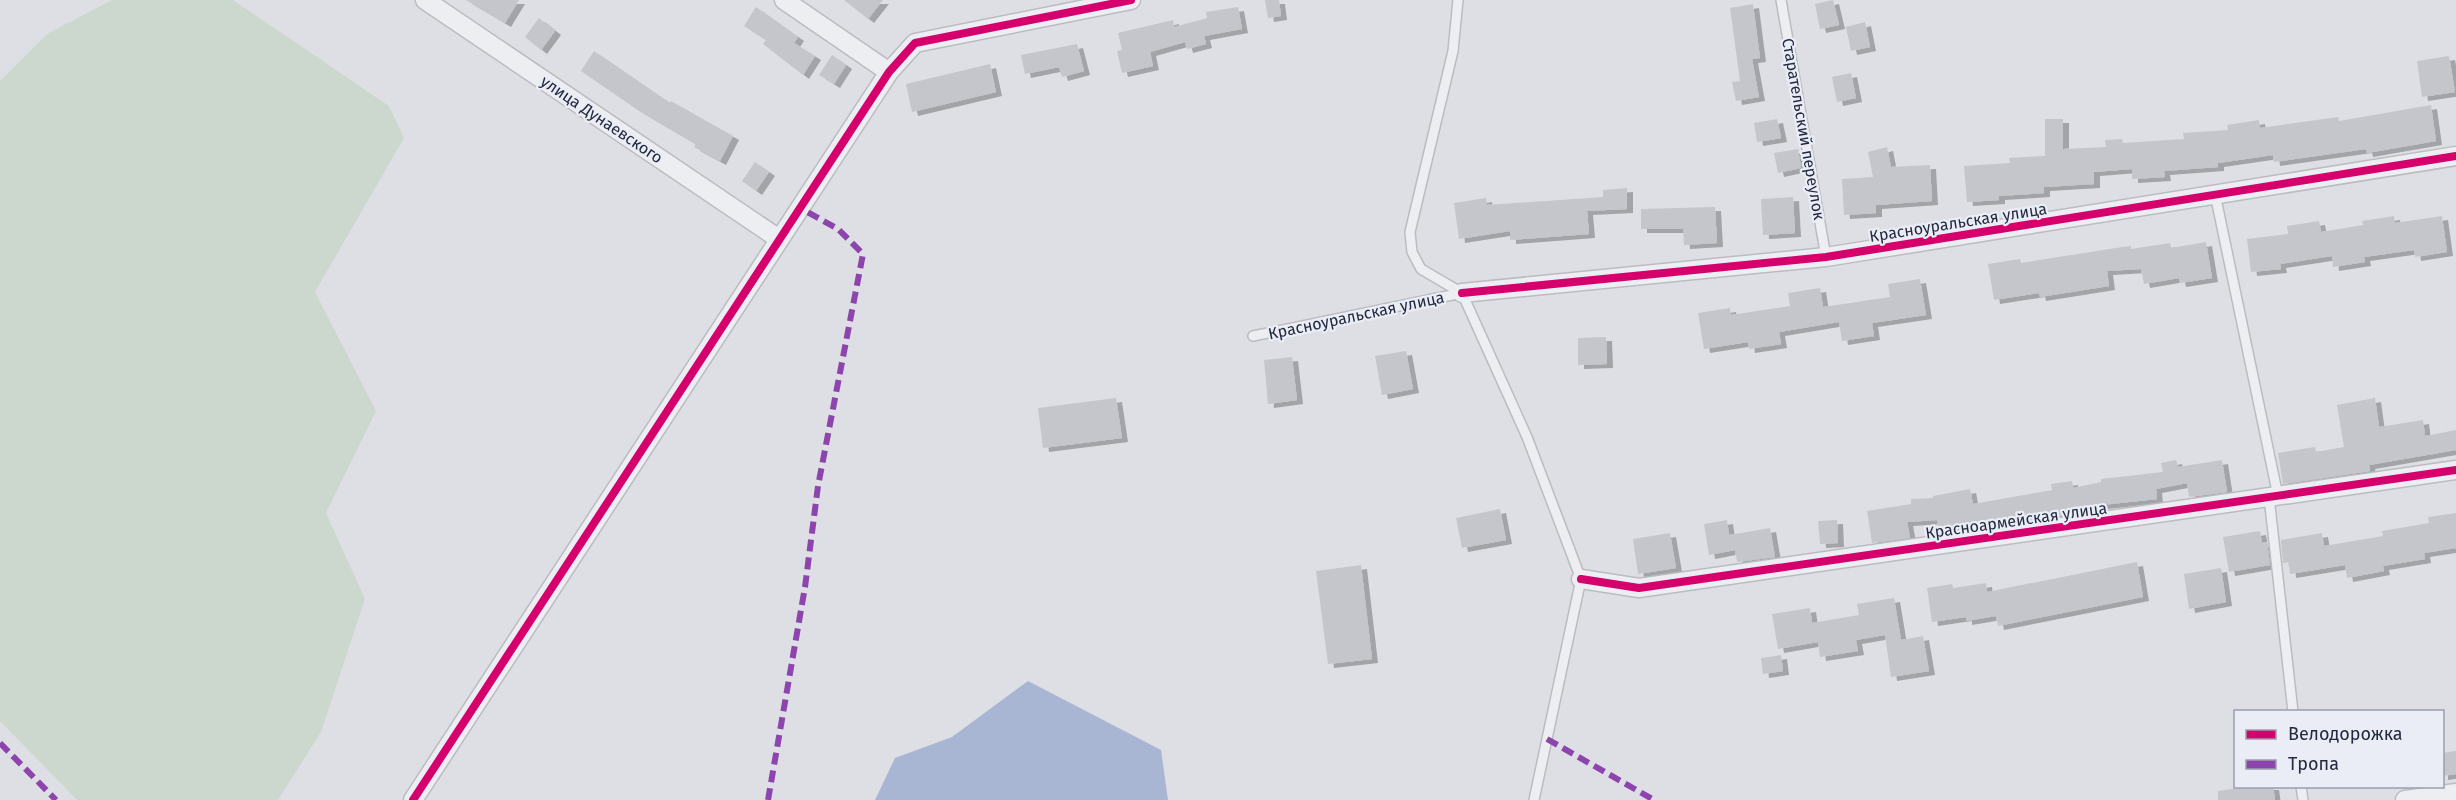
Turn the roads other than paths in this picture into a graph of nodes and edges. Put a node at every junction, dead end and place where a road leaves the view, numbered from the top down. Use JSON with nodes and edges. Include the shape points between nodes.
{"nodes":[{"id":1,"x":424,"y":0,"type":"edge"},
{"id":2,"x":783,"y":0,"type":"edge"},
{"id":3,"x":1131,"y":0,"type":"edge"},
{"id":4,"x":1458,"y":0,"type":"edge"},
{"id":5,"x":1781,"y":0,"type":"edge"},
{"id":6,"x":889,"y":72,"type":"junction"},
{"id":7,"x":2456,"y":156,"type":"edge"},
{"id":8,"x":2215,"y":194,"type":"junction"},
{"id":9,"x":779,"y":239,"type":"junction"},
{"id":10,"x":1826,"y":257,"type":"junction"},
{"id":11,"x":1462,"y":293,"type":"junction"},
{"id":12,"x":1253,"y":336,"type":"dead end"},
{"id":13,"x":2456,"y":470,"type":"edge"},
{"id":14,"x":2273,"y":497,"type":"junction"},
{"id":15,"x":1581,"y":579,"type":"junction"},
{"id":16,"x":2293,"y":710,"type":"edge"},
{"id":17,"x":2456,"y":793,"type":"edge"},
{"id":18,"x":412,"y":800,"type":"edge"},
{"id":19,"x":1534,"y":800,"type":"edge"},
{"id":20,"x":2405,"y":800,"type":"edge"}],
"edges":[{"from":1,"to":9,"type":"street","name":"улица Дунаевского"},
{"from":2,"to":6,"type":"street"},
{"from":3,"to":6,"type":"street","via":[[915,43]]},
{"from":4,"to":11,"type":"lane","via":[[1453,51],[1410,232],[1412,252],[1421,269]]},
{"from":5,"to":10,"type":"lane","name":"Старательский переулок"},
{"from":6,"to":9,"type":"street"},
{"from":7,"to":8,"type":"street","name":"Красноуральская улица"},
{"from":8,"to":10,"type":"street","name":"Красноуральская улица"},
{"from":8,"to":14,"type":"lane"},
{"from":9,"to":18,"type":"street"},
{"from":10,"to":11,"type":"street","name":"Красноуральская улица"},
{"from":11,"to":12,"type":"lane","name":"Красноуральская улица"},
{"from":11,"to":15,"type":"lane","via":[[1527,437]]},
{"from":13,"to":14,"type":"street","name":"Красноармейская улица"},
{"from":14,"to":15,"type":"street","name":"Красноармейская улица","via":[[1639,588]]},
{"from":14,"to":16,"type":"lane"},
{"from":15,"to":19,"type":"lane"},
{"from":17,"to":20,"type":"street"}]}
